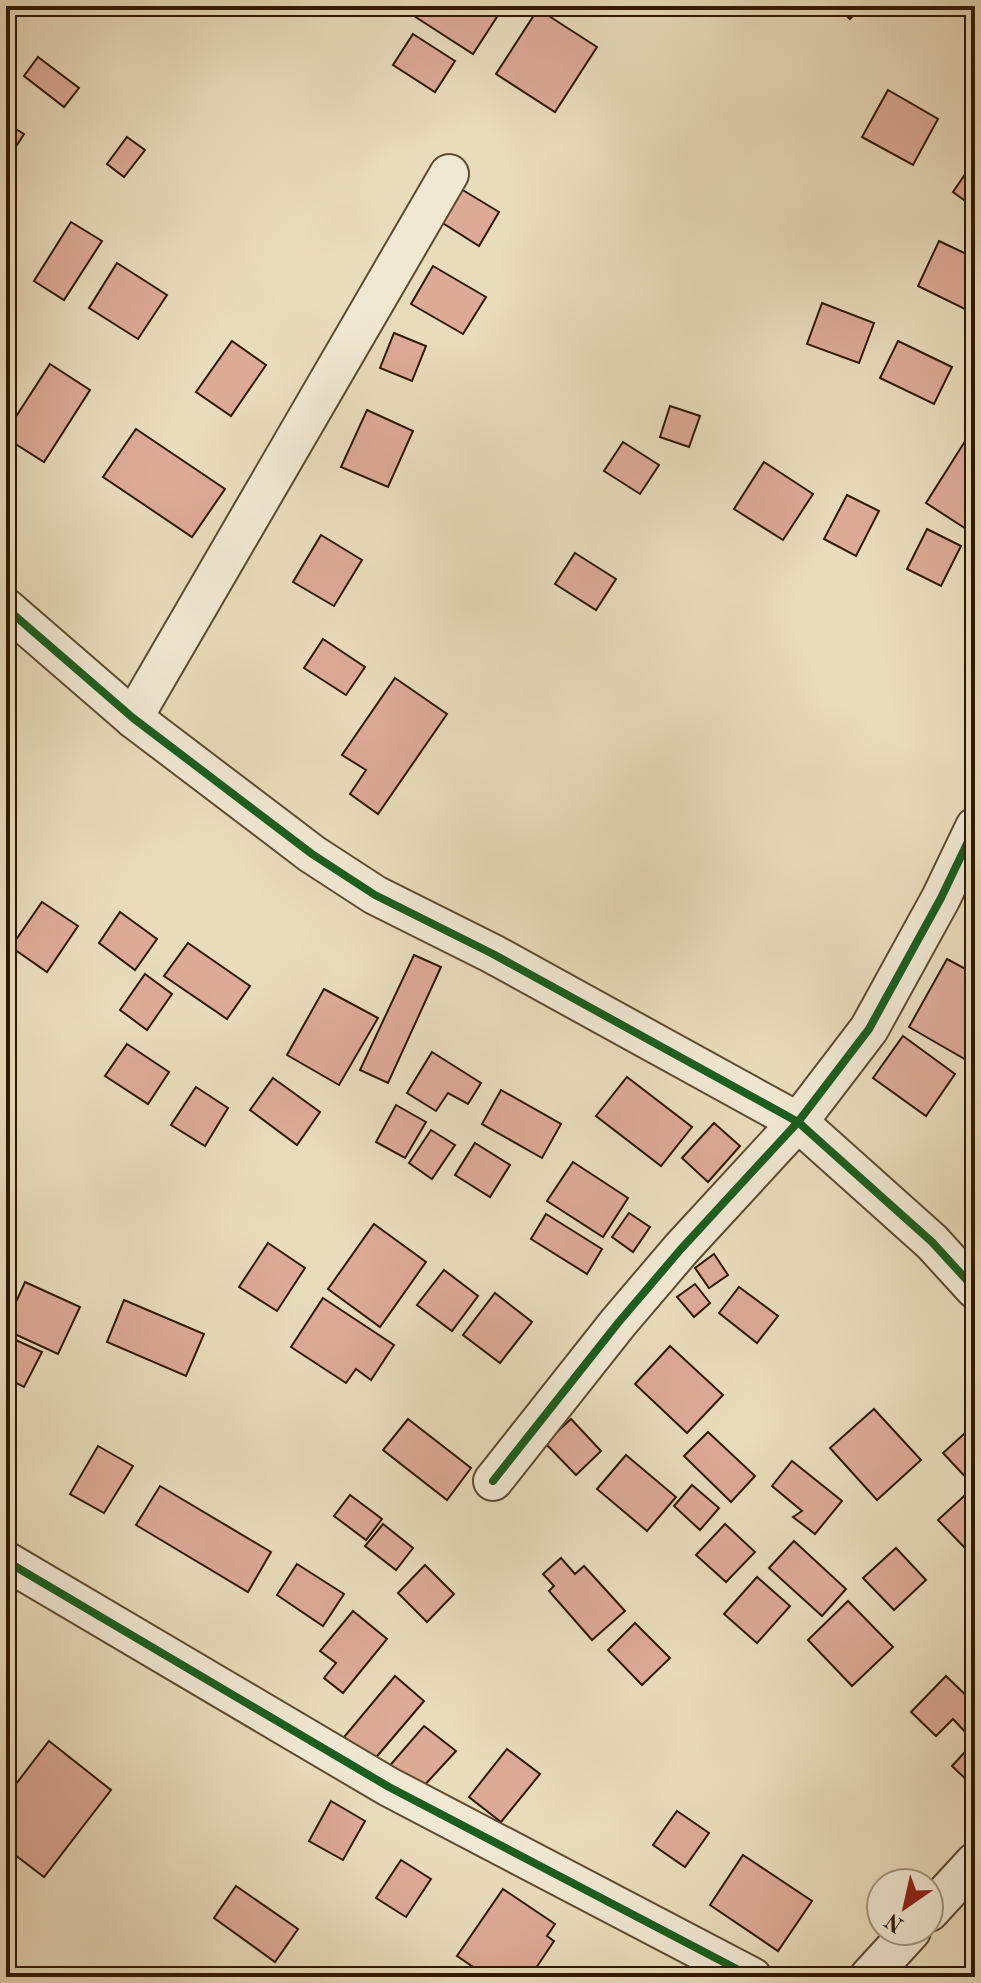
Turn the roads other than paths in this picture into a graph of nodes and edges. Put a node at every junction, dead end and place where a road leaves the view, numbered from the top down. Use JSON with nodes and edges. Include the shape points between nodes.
{"nodes":[{"id":1,"x":449,"y":174,"type":"dead end"},
{"id":2,"x":6,"y":608,"type":"edge"},
{"id":3,"x":133,"y":718,"type":"junction"},
{"id":4,"x":975,"y":827,"type":"edge"},
{"id":5,"x":798,"y":1122,"type":"junction"},
{"id":6,"x":975,"y":1289,"type":"edge"},
{"id":7,"x":493,"y":1481,"type":"dead end"},
{"id":8,"x":6,"y":1561,"type":"edge"},
{"id":9,"x":975,"y":1862,"type":"edge"},
{"id":10,"x":945,"y":1895,"type":"edge"},
{"id":11,"x":896,"y":1947,"type":"edge"},
{"id":12,"x":752,"y":1977,"type":"edge"},
{"id":13,"x":869,"y":1977,"type":"edge"}],
"edges":[{"from":1,"to":3,"type":"street"},
{"from":2,"to":3,"type":"street"},
{"from":3,"to":5,"type":"street","via":[[279,830],[375,895]]},
{"from":4,"to":5,"type":"street","via":[[869,1029]]},
{"from":5,"to":6,"type":"street","via":[[932,1242]]},
{"from":5,"to":7,"type":"street","via":[[645,1291]]},
{"from":8,"to":12,"type":"street","via":[[389,1787]]},
{"from":9,"to":10,"type":"street"},
{"from":11,"to":13,"type":"street"}]}
